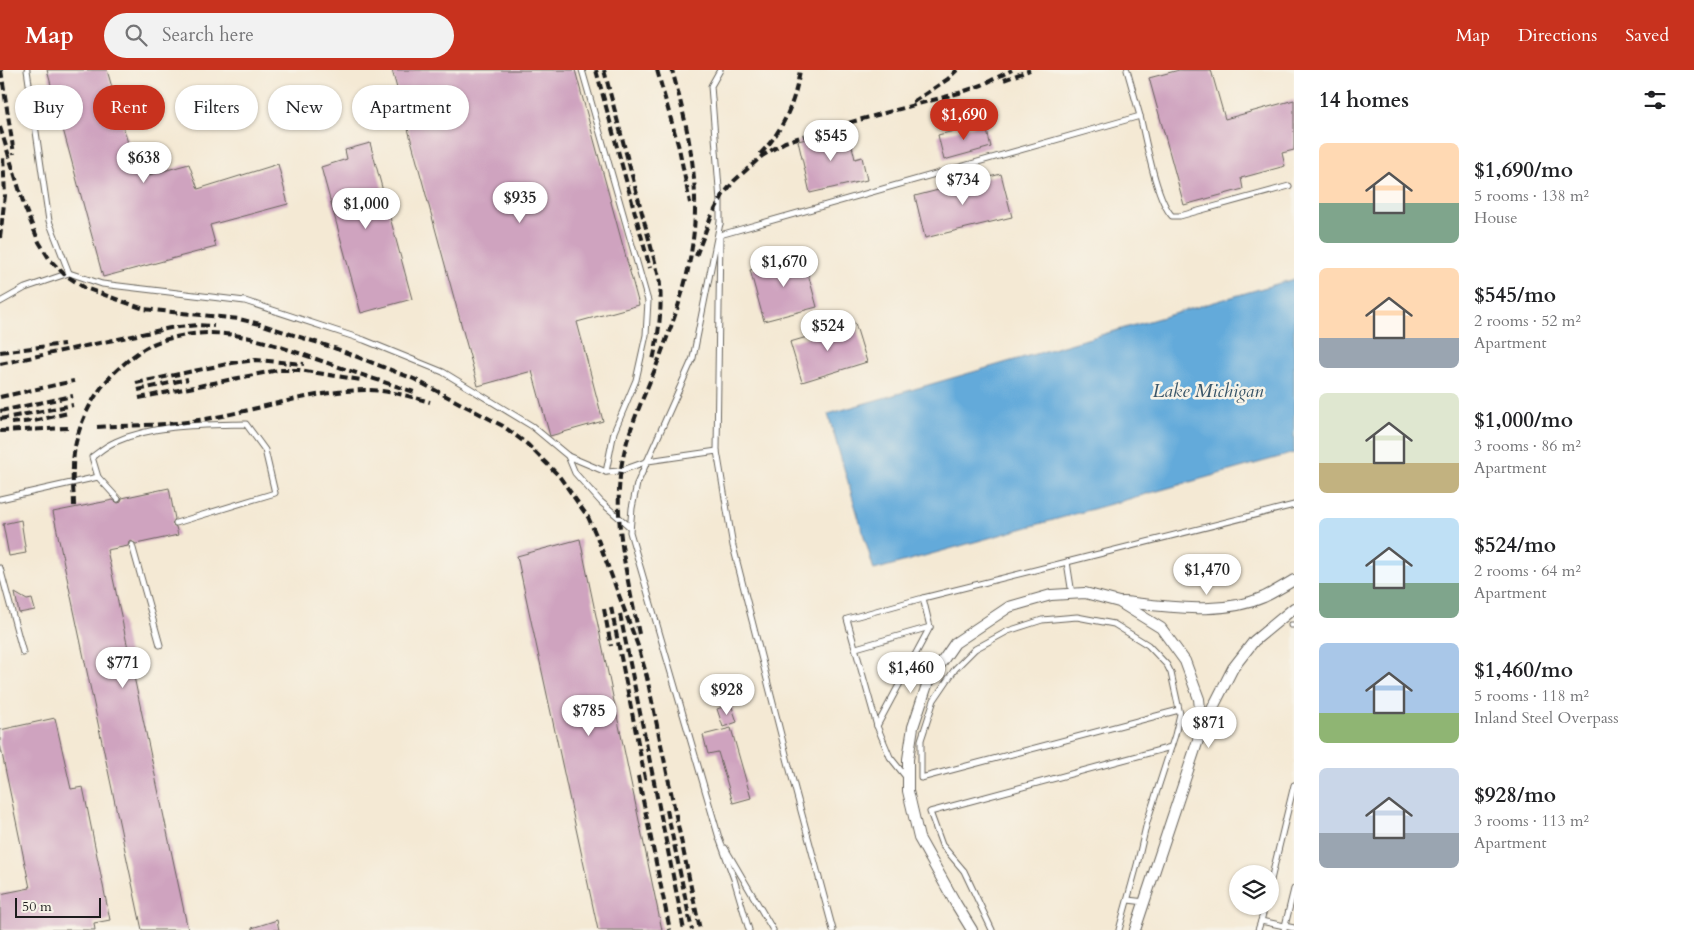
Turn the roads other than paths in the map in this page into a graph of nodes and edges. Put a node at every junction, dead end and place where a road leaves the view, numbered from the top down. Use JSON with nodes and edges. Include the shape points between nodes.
{"nodes":[{"id":1,"x":27,"y":70,"type":"edge"},
{"id":2,"x":582,"y":70,"type":"edge"},
{"id":3,"x":720,"y":70,"type":"edge"},
{"id":4,"x":1128,"y":70,"type":"edge"},
{"id":5,"x":1140,"y":116,"type":"junction"},
{"id":6,"x":1290,"y":186,"type":"dead end"},
{"id":7,"x":720,"y":223,"type":"junction"},
{"id":8,"x":720,"y":235,"type":"junction"},
{"id":9,"x":69,"y":273,"type":"junction"},
{"id":10,"x":0,"y":302,"type":"edge"},
{"id":11,"x":717,"y":451,"type":"junction"},
{"id":12,"x":568,"y":456,"type":"junction"},
{"id":13,"x":648,"y":461,"type":"junction"},
{"id":14,"x":606,"y":472,"type":"junction"},
{"id":15,"x":98,"y":477,"type":"junction"},
{"id":16,"x":118,"y":498,"type":"dead end"},
{"id":17,"x":0,"y":499,"type":"edge"},
{"id":18,"x":1294,"y":505,"type":"edge"},
{"id":19,"x":176,"y":523,"type":"dead end"},
{"id":20,"x":630,"y":527,"type":"junction"},
{"id":21,"x":132,"y":545,"type":"dead end"},
{"id":22,"x":1067,"y":562,"type":"junction"},
{"id":23,"x":0,"y":568,"type":"edge"},
{"id":24,"x":1294,"y":580,"type":"edge"},
{"id":25,"x":1072,"y":594,"type":"junction"},
{"id":26,"x":923,"y":598,"type":"junction"},
{"id":27,"x":1119,"y":602,"type":"junction"},
{"id":28,"x":1294,"y":608,"type":"edge"},
{"id":29,"x":930,"y":627,"type":"junction"},
{"id":30,"x":160,"y":645,"type":"dead end"},
{"id":31,"x":856,"y":648,"type":"junction"},
{"id":32,"x":23,"y":653,"type":"dead end"},
{"id":33,"x":1179,"y":710,"type":"junction"},
{"id":34,"x":877,"y":726,"type":"junction"},
{"id":35,"x":1202,"y":728,"type":"junction"},
{"id":36,"x":1171,"y":747,"type":"junction"},
{"id":37,"x":908,"y":779,"type":"junction"},
{"id":38,"x":1294,"y":785,"type":"edge"},
{"id":39,"x":719,"y":838,"type":"junction"},
{"id":40,"x":1275,"y":865,"type":"edge"},
{"id":41,"x":1294,"y":889,"type":"edge"},
{"id":42,"x":1128,"y":900,"type":"junction"},
{"id":43,"x":1144,"y":902,"type":"junction"},
{"id":44,"x":1263,"y":915,"type":"edge"},
{"id":45,"x":1261,"y":921,"type":"junction"},
{"id":46,"x":1285,"y":928,"type":"edge"},
{"id":47,"x":1294,"y":928,"type":"edge"},
{"id":48,"x":748,"y":930,"type":"edge"},
{"id":49,"x":773,"y":930,"type":"edge"},
{"id":50,"x":834,"y":930,"type":"edge"},
{"id":51,"x":972,"y":930,"type":"edge"},
{"id":52,"x":992,"y":930,"type":"edge"},
{"id":53,"x":1119,"y":930,"type":"edge"},
{"id":54,"x":1135,"y":930,"type":"edge"},
{"id":55,"x":1258,"y":930,"type":"edge"}],
"edges":[{"from":1,"to":9,"type":"lane","via":[[49,221]]},
{"from":2,"to":14,"type":"lane","via":[[648,301],[646,336],[636,380],[614,432]]},
{"from":3,"to":7,"type":"lane","via":[[711,86]]},
{"from":4,"to":5,"type":"lane"},
{"from":5,"to":6,"type":"lane","via":[[1159,193],[1172,216]]},
{"from":5,"to":8,"type":"lane"},
{"from":7,"to":8,"type":"lane"},
{"from":7,"to":13,"type":"lane","via":[[693,358]]},
{"from":8,"to":11,"type":"lane"},
{"from":9,"to":10,"type":"lane","via":[[25,288]]},
{"from":9,"to":12,"type":"lane","via":[[102,284],[245,301],[364,340],[443,372],[532,426]]},
{"from":11,"to":13,"type":"lane"},
{"from":11,"to":50,"type":"lane","via":[[733,546]]},
{"from":12,"to":14,"type":"lane"},
{"from":12,"to":20,"type":"lane","via":[[575,474]]},
{"from":13,"to":14,"type":"lane","via":[[620,471]]},
{"from":13,"to":20,"type":"lane","via":[[637,484]]},
{"from":15,"to":16,"type":"lane"},
{"from":15,"to":17,"type":"lane"},
{"from":15,"to":19,"type":"lane","via":[[92,457],[114,442],[152,430],[246,424],[265,450],[275,494]]},
{"from":18,"to":22,"type":"lane"},
{"from":20,"to":39,"type":"lane"},
{"from":21,"to":30,"type":"lane"},
{"from":22,"to":25,"type":"lane"},
{"from":22,"to":26,"type":"lane"},
{"from":23,"to":32,"type":"lane"},
{"from":24,"to":27,"type":"street","via":[[1263,597],[1226,607],[1200,609]]},
{"from":25,"to":27,"type":"street","via":[[1085,593]]},
{"from":25,"to":37,"type":"street","via":[[1051,595],[1009,607],[955,643],[928,682],[913,727]]},
{"from":26,"to":29,"type":"lane"},
{"from":26,"to":31,"type":"lane","via":[[847,619]]},
{"from":27,"to":35,"type":"street","via":[[1160,628],[1185,661],[1199,699]]},
{"from":28,"to":35,"type":"street","via":[[1254,640],[1233,668]]},
{"from":29,"to":31,"type":"lane"},
{"from":29,"to":34,"type":"lane"},
{"from":31,"to":34,"type":"lane"},
{"from":33,"to":33,"type":"lane","via":[[1167,665],[1148,645],[1114,624],[1077,617],[1042,620],[1008,631],[983,644],[955,669],[934,700],[921,740],[921,778]]},
{"from":33,"to":36,"type":"lane"},
{"from":34,"to":37,"type":"lane","via":[[890,757]]},
{"from":35,"to":43,"type":"street"},
{"from":36,"to":42,"type":"lane","via":[[1146,822]]},
{"from":36,"to":52,"type":"lane","via":[[930,812],[942,845],[964,871]]},
{"from":37,"to":51,"type":"street","via":[[919,838]]},
{"from":38,"to":40,"type":"lane"},
{"from":39,"to":48,"type":"lane"},
{"from":39,"to":49,"type":"lane"},
{"from":41,"to":46,"type":"lane"},
{"from":42,"to":43,"type":"lane"},
{"from":42,"to":53,"type":"lane"},
{"from":43,"to":54,"type":"street"},
{"from":44,"to":45,"type":"lane"},
{"from":45,"to":46,"type":"lane"},
{"from":45,"to":55,"type":"lane"},
{"from":46,"to":47,"type":"lane"}]}
